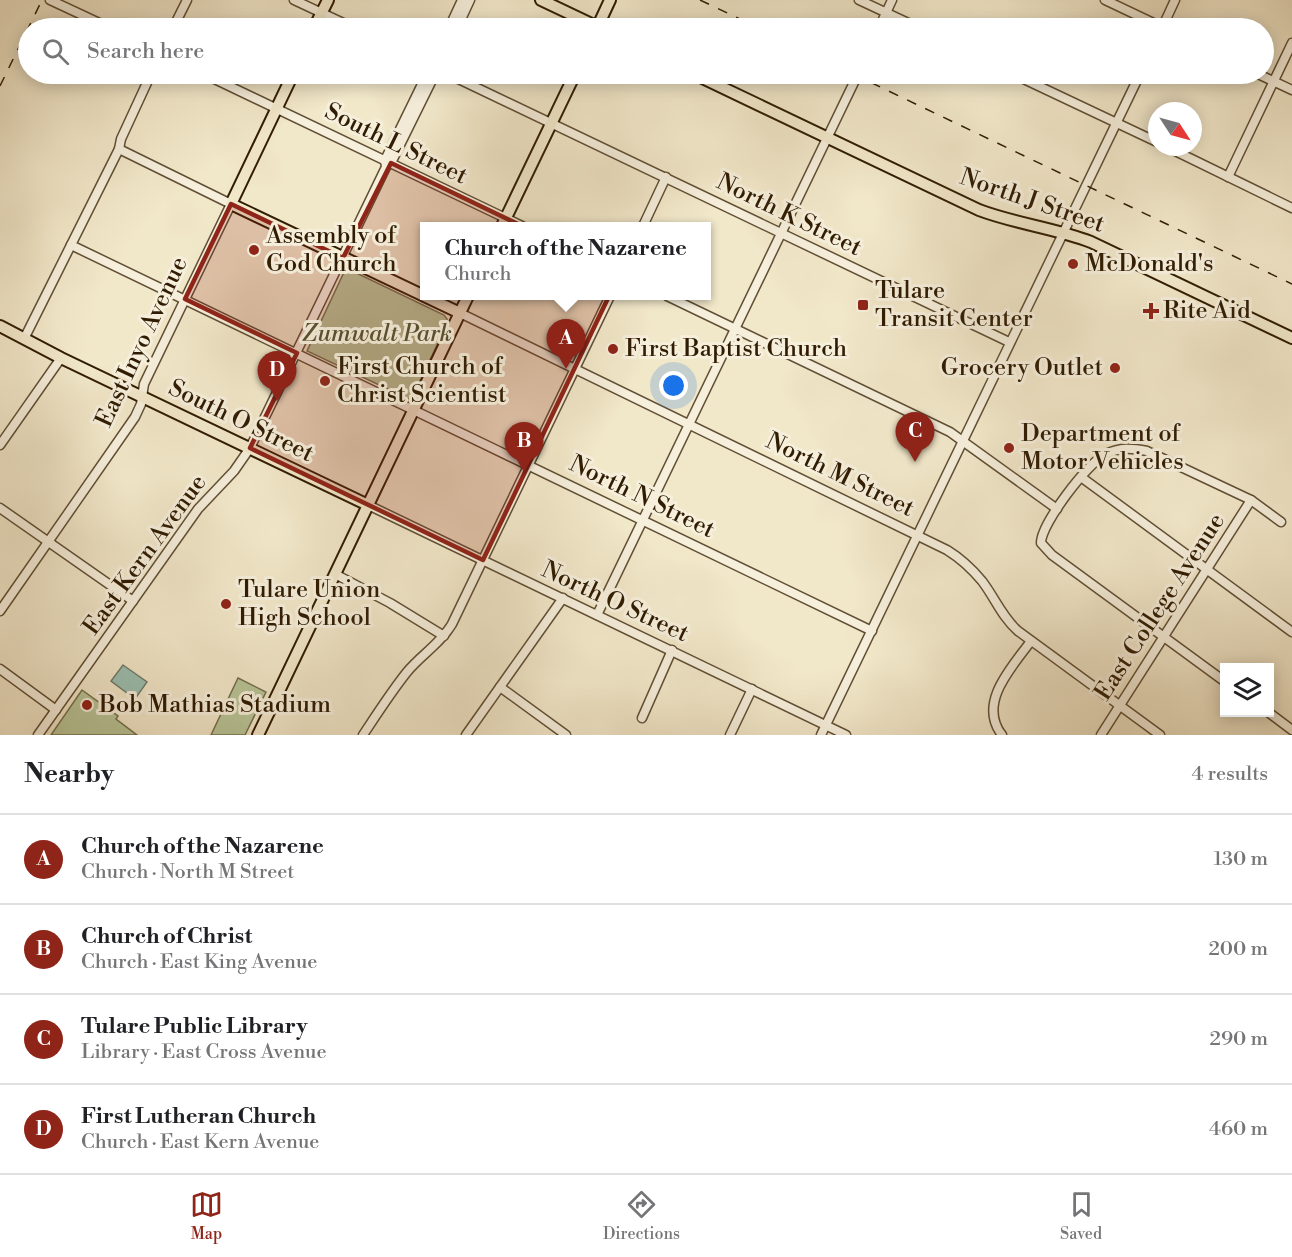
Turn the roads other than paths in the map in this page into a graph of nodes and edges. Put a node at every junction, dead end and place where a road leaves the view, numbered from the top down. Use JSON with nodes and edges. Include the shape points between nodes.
{"nodes":[{"id":1,"x":50,"y":0,"type":"edge"},
{"id":2,"x":187,"y":0,"type":"edge"},
{"id":3,"x":294,"y":0,"type":"edge"},
{"id":4,"x":328,"y":0,"type":"edge"},
{"id":5,"x":462,"y":0,"type":"edge"},
{"id":6,"x":470,"y":0,"type":"edge"},
{"id":7,"x":541,"y":0,"type":"edge"},
{"id":8,"x":610,"y":0,"type":"edge"},
{"id":9,"x":859,"y":0,"type":"edge"},
{"id":10,"x":892,"y":0,"type":"edge"},
{"id":11,"x":1105,"y":0,"type":"edge"},
{"id":12,"x":1175,"y":0,"type":"edge"},
{"id":13,"x":321,"y":13,"type":"junction"},
{"id":14,"x":886,"y":13,"type":"junction"},
{"id":15,"x":89,"y":18,"type":"edge"},
{"id":16,"x":178,"y":18,"type":"edge"},
{"id":17,"x":319,"y":18,"type":"edge"},
{"id":18,"x":332,"y":18,"type":"edge"},
{"id":19,"x":454,"y":18,"type":"edge"},
{"id":20,"x":462,"y":18,"type":"edge"},
{"id":21,"x":578,"y":18,"type":"edge"},
{"id":22,"x":602,"y":18,"type":"edge"},
{"id":23,"x":884,"y":18,"type":"edge"},
{"id":24,"x":897,"y":18,"type":"edge"},
{"id":25,"x":1142,"y":18,"type":"edge"},
{"id":26,"x":1167,"y":18,"type":"edge"},
{"id":27,"x":1292,"y":43,"type":"edge"},
{"id":28,"x":1274,"y":81,"type":"joint"},
{"id":29,"x":146,"y":84,"type":"edge"},
{"id":30,"x":225,"y":84,"type":"edge"},
{"id":31,"x":287,"y":84,"type":"edge"},
{"id":32,"x":423,"y":84,"type":"edge"},
{"id":33,"x":430,"y":84,"type":"edge"},
{"id":34,"x":469,"y":84,"type":"edge"},
{"id":35,"x":570,"y":84,"type":"edge"},
{"id":36,"x":715,"y":84,"type":"edge"},
{"id":37,"x":853,"y":84,"type":"edge"},
{"id":38,"x":1034,"y":84,"type":"edge"},
{"id":39,"x":1135,"y":84,"type":"edge"},
{"id":40,"x":1273,"y":84,"type":"edge"},
{"id":41,"x":1292,"y":90,"type":"edge"},
{"id":42,"x":276,"y":108,"type":"junction"},
{"id":43,"x":551,"y":123,"type":"junction"},
{"id":44,"x":1116,"y":123,"type":"junction"},
{"id":45,"x":827,"y":137,"type":"junction"},
{"id":46,"x":1148,"y":138,"type":"edge"},
{"id":47,"x":119,"y":149,"type":"junction"},
{"id":48,"x":1185,"y":156,"type":"edge"},
{"id":49,"x":387,"y":163,"type":"junction"},
{"id":50,"x":666,"y":177,"type":"junction"},
{"id":51,"x":1228,"y":177,"type":"junction"},
{"id":52,"x":231,"y":204,"type":"junction"},
{"id":53,"x":1292,"y":208,"type":"edge"},
{"id":54,"x":502,"y":222,"type":"edge"},
{"id":55,"x":504,"y":222,"type":"edge"},
{"id":56,"x":645,"y":222,"type":"edge"},
{"id":57,"x":780,"y":232,"type":"junction"},
{"id":58,"x":1064,"y":232,"type":"junction"},
{"id":59,"x":71,"y":245,"type":"junction"},
{"id":60,"x":343,"y":258,"type":"junction"},
{"id":61,"x":420,"y":294,"type":"edge"},
{"id":62,"x":185,"y":299,"type":"junction"},
{"id":63,"x":432,"y":300,"type":"edge"},
{"id":64,"x":466,"y":300,"type":"edge"},
{"id":65,"x":608,"y":300,"type":"edge"},
{"id":66,"x":676,"y":300,"type":"edge"},
{"id":67,"x":460,"y":313,"type":"junction"},
{"id":68,"x":0,"y":326,"type":"edge"},
{"id":69,"x":735,"y":328,"type":"junction"},
{"id":70,"x":1292,"y":338,"type":"edge"},
{"id":71,"x":24,"y":339,"type":"junction"},
{"id":72,"x":1010,"y":342,"type":"junction"},
{"id":73,"x":297,"y":353,"type":"junction"},
{"id":74,"x":61,"y":358,"type":"junction"},
{"id":75,"x":574,"y":369,"type":"junction"},
{"id":76,"x":141,"y":396,"type":"junction"},
{"id":77,"x":414,"y":410,"type":"junction"},
{"id":78,"x":690,"y":424,"type":"junction"},
{"id":79,"x":963,"y":440,"type":"junction"},
{"id":80,"x":0,"y":445,"type":"edge"},
{"id":81,"x":250,"y":448,"type":"junction"},
{"id":82,"x":529,"y":464,"type":"junction"},
{"id":83,"x":1081,"y":477,"type":"junction"},
{"id":84,"x":1251,"y":500,"type":"junction"},
{"id":85,"x":368,"y":505,"type":"junction"},
{"id":86,"x":0,"y":508,"type":"edge"},
{"id":87,"x":1057,"y":510,"type":"junction"},
{"id":88,"x":643,"y":520,"type":"junction"},
{"id":89,"x":1281,"y":522,"type":"dead end"},
{"id":90,"x":918,"y":535,"type":"junction"},
{"id":91,"x":49,"y":542,"type":"junction"},
{"id":92,"x":483,"y":560,"type":"junction"},
{"id":93,"x":1207,"y":569,"type":"junction"},
{"id":94,"x":335,"y":574,"type":"junction"},
{"id":95,"x":563,"y":598,"type":"junction"},
{"id":96,"x":133,"y":601,"type":"junction"},
{"id":97,"x":0,"y":610,"type":"edge"},
{"id":98,"x":597,"y":615,"type":"junction"},
{"id":99,"x":872,"y":631,"type":"junction"},
{"id":100,"x":1292,"y":633,"type":"edge"},
{"id":101,"x":444,"y":636,"type":"junction"},
{"id":102,"x":1164,"y":637,"type":"junction"},
{"id":103,"x":1031,"y":641,"type":"junction"},
{"id":104,"x":672,"y":650,"type":"junction"},
{"id":105,"x":0,"y":669,"type":"edge"},
{"id":106,"x":1220,"y":678,"type":"edge"},
{"id":107,"x":500,"y":687,"type":"junction"},
{"id":108,"x":752,"y":689,"type":"junction"},
{"id":109,"x":1120,"y":706,"type":"junction"},
{"id":110,"x":56,"y":710,"type":"junction"},
{"id":111,"x":1274,"y":716,"type":"edge"},
{"id":112,"x":642,"y":718,"type":"dead end"},
{"id":113,"x":826,"y":725,"type":"junction"},
{"id":114,"x":1292,"y":730,"type":"edge"},
{"id":115,"x":261,"y":734,"type":"edge"},
{"id":116,"x":38,"y":735,"type":"edge"},
{"id":117,"x":363,"y":735,"type":"edge"},
{"id":118,"x":466,"y":735,"type":"edge"},
{"id":119,"x":566,"y":735,"type":"edge"},
{"id":120,"x":730,"y":735,"type":"edge"},
{"id":121,"x":821,"y":735,"type":"edge"},
{"id":122,"x":846,"y":735,"type":"edge"},
{"id":123,"x":1002,"y":735,"type":"edge"},
{"id":124,"x":1101,"y":735,"type":"edge"},
{"id":125,"x":1160,"y":735,"type":"edge"}],
"edges":[{"from":1,"to":15,"type":"street"},
{"from":2,"to":16,"type":"street"},
{"from":3,"to":13,"type":"street"},
{"from":4,"to":13,"type":"main road"},
{"from":5,"to":19,"type":"street"},
{"from":6,"to":20,"type":"street"},
{"from":7,"to":21,"type":"main road"},
{"from":8,"to":22,"type":"main road"},
{"from":9,"to":14,"type":"street"},
{"from":10,"to":14,"type":"street"},
{"from":11,"to":25,"type":"street"},
{"from":12,"to":26,"type":"street"},
{"from":13,"to":17,"type":"main road"},
{"from":13,"to":18,"type":"street"},
{"from":14,"to":23,"type":"street"},
{"from":14,"to":24,"type":"street"},
{"from":27,"to":28,"type":"street"},
{"from":28,"to":41,"type":"street"},
{"from":29,"to":47,"type":"street"},
{"from":30,"to":42,"type":"street","name":"South L Street"},
{"from":31,"to":42,"type":"main road","name":"East Inyo Avenue"},
{"from":32,"to":49,"type":"street","name":"East Kern Avenue"},
{"from":33,"to":49,"type":"street","name":"East Kern Avenue"},
{"from":34,"to":43,"type":"street","name":"North K Street"},
{"from":35,"to":43,"type":"main road"},
{"from":36,"to":45,"type":"main road","name":"North J Street"},
{"from":37,"to":45,"type":"street"},
{"from":38,"to":44,"type":"street"},
{"from":39,"to":44,"type":"street"},
{"from":40,"to":51,"type":"street"},
{"from":42,"to":49,"type":"street","name":"South L Street"},
{"from":42,"to":52,"type":"main road","name":"East Inyo Avenue"},
{"from":43,"to":50,"type":"street","name":"North K Street"},
{"from":43,"to":55,"type":"main road"},
{"from":44,"to":46,"type":"street"},
{"from":44,"to":58,"type":"street"},
{"from":45,"to":57,"type":"street"},
{"from":45,"to":58,"type":"main road","name":"North J Street","via":[[979,210],[1017,223]]},
{"from":47,"to":52,"type":"street"},
{"from":47,"to":59,"type":"street"},
{"from":48,"to":51,"type":"street"},
{"from":49,"to":54,"type":"street","name":"South L Street"},
{"from":49,"to":60,"type":"street","name":"East Kern Avenue"},
{"from":50,"to":56,"type":"street"},
{"from":50,"to":57,"type":"street","name":"North K Street"},
{"from":51,"to":53,"type":"street"},
{"from":52,"to":60,"type":"main road"},
{"from":52,"to":62,"type":"street","name":"East Inyo Avenue"},
{"from":57,"to":69,"type":"street"},
{"from":57,"to":72,"type":"street","name":"North K Street"},
{"from":58,"to":70,"type":"main road","name":"North J Street"},
{"from":58,"to":72,"type":"street"},
{"from":59,"to":62,"type":"street","name":"North N Street"},
{"from":59,"to":71,"type":"street"},
{"from":60,"to":61,"type":"main road"},
{"from":60,"to":73,"type":"street","name":"East Kern Avenue"},
{"from":62,"to":73,"type":"street","name":"North N Street"},
{"from":62,"to":76,"type":"street","name":"East Inyo Avenue"},
{"from":63,"to":67,"type":"main road"},
{"from":64,"to":67,"type":"main road"},
{"from":65,"to":75,"type":"street"},
{"from":66,"to":69,"type":"street"},
{"from":67,"to":75,"type":"street","name":"North M Street"},
{"from":67,"to":77,"type":"main road"},
{"from":68,"to":71,"type":"main road","name":"South O Street"},
{"from":69,"to":78,"type":"street"},
{"from":69,"to":79,"type":"street"},
{"from":71,"to":74,"type":"main road","name":"South O Street"},
{"from":72,"to":79,"type":"street"},
{"from":73,"to":77,"type":"street","name":"North N Street"},
{"from":73,"to":81,"type":"street","name":"East Kern Avenue"},
{"from":74,"to":76,"type":"main road","name":"South O Street"},
{"from":74,"to":80,"type":"street"},
{"from":75,"to":78,"type":"street","name":"North M Street"},
{"from":75,"to":82,"type":"street"},
{"from":76,"to":81,"type":"main road","name":"South O Street"},
{"from":76,"to":91,"type":"street","name":"East Inyo Avenue","via":[[131,424]]},
{"from":77,"to":82,"type":"street","name":"North N Street"},
{"from":77,"to":85,"type":"main road"},
{"from":78,"to":88,"type":"street"},
{"from":78,"to":90,"type":"street","name":"North M Street"},
{"from":79,"to":87,"type":"street"},
{"from":79,"to":90,"type":"street"},
{"from":81,"to":85,"type":"main road","name":"South O Street"},
{"from":81,"to":96,"type":"street","name":"East Kern Avenue","via":[[205,500]]},
{"from":82,"to":88,"type":"street","name":"North N Street"},
{"from":82,"to":92,"type":"street"},
{"from":83,"to":84,"type":"street","via":[[1104,454],[1129,448],[1147,451]]},
{"from":83,"to":87,"type":"street"},
{"from":83,"to":93,"type":"street"},
{"from":84,"to":89,"type":"street"},
{"from":84,"to":93,"type":"street","name":"East College Avenue"},
{"from":85,"to":92,"type":"street","name":"North O Street"},
{"from":85,"to":94,"type":"main road"},
{"from":86,"to":91,"type":"street"},
{"from":87,"to":102,"type":"street","via":[[1042,532],[1044,548]]},
{"from":88,"to":98,"type":"street"},
{"from":88,"to":99,"type":"street","name":"North N Street"},
{"from":90,"to":99,"type":"street"},
{"from":90,"to":103,"type":"street","name":"North M Street","via":[[951,552],[967,566],[1006,619]]},
{"from":91,"to":96,"type":"street"},
{"from":91,"to":97,"type":"street","name":"East Inyo Avenue"},
{"from":92,"to":95,"type":"street","name":"North O Street"},
{"from":92,"to":101,"type":"street"},
{"from":93,"to":100,"type":"street"},
{"from":93,"to":102,"type":"street","name":"East College Avenue"},
{"from":94,"to":101,"type":"street"},
{"from":94,"to":115,"type":"main road"},
{"from":95,"to":98,"type":"street","name":"North O Street"},
{"from":95,"to":107,"type":"street"},
{"from":96,"to":110,"type":"street","name":"East Kern Avenue"},
{"from":98,"to":104,"type":"street","name":"North O Street"},
{"from":99,"to":113,"type":"street"},
{"from":101,"to":117,"type":"street","via":[[406,673]]},
{"from":102,"to":106,"type":"street"},
{"from":102,"to":109,"type":"street","name":"East College Avenue"},
{"from":103,"to":109,"type":"street","name":"North M Street"},
{"from":103,"to":123,"type":"street","via":[[995,697],[994,719]]},
{"from":104,"to":108,"type":"street","name":"North O Street"},
{"from":104,"to":112,"type":"street"},
{"from":105,"to":110,"type":"street"},
{"from":107,"to":118,"type":"street"},
{"from":107,"to":119,"type":"street"},
{"from":108,"to":113,"type":"street","name":"North O Street"},
{"from":108,"to":120,"type":"street"},
{"from":109,"to":124,"type":"street","name":"East College Avenue"},
{"from":109,"to":125,"type":"street","name":"North M Street"},
{"from":110,"to":116,"type":"street","name":"East Kern Avenue"},
{"from":111,"to":114,"type":"street"},
{"from":113,"to":121,"type":"street"},
{"from":113,"to":122,"type":"street","name":"North O Street"}]}
